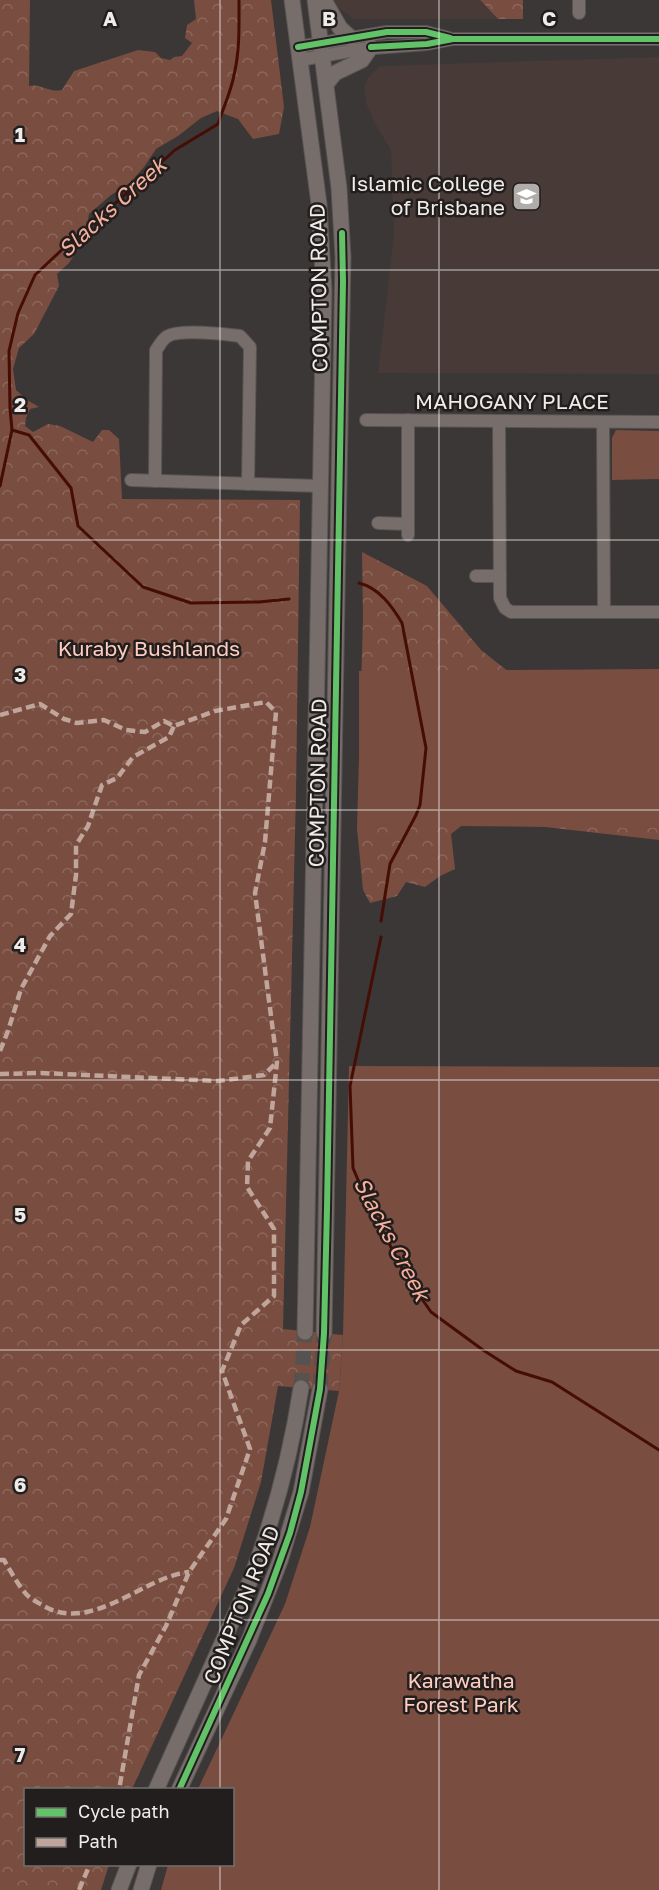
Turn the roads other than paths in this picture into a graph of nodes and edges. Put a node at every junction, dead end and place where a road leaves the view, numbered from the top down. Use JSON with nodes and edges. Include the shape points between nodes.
{"nodes":[{"id":1,"x":292,"y":0,"type":"edge"},
{"id":2,"x":315,"y":0,"type":"edge"},
{"id":3,"x":324,"y":0,"type":"edge"},
{"id":4,"x":579,"y":0,"type":"edge"},
{"id":5,"x":579,"y":13,"type":"dead end"},
{"id":6,"x":351,"y":38,"type":"junction"},
{"id":7,"x":453,"y":39,"type":"junction"},
{"id":8,"x":659,"y":39,"type":"edge"},
{"id":9,"x":371,"y":47,"type":"junction"},
{"id":10,"x":321,"y":50,"type":"junction"},
{"id":11,"x":299,"y":53,"type":"junction"},
{"id":12,"x":326,"y":84,"type":"junction"},
{"id":13,"x":366,"y":420,"type":"dead end"},
{"id":14,"x":408,"y":420,"type":"junction"},
{"id":15,"x":499,"y":421,"type":"junction"},
{"id":16,"x":603,"y":422,"type":"junction"},
{"id":17,"x":659,"y":422,"type":"edge"},
{"id":18,"x":131,"y":480,"type":"dead end"},
{"id":19,"x":155,"y":481,"type":"junction"},
{"id":20,"x":248,"y":484,"type":"junction"},
{"id":21,"x":321,"y":486,"type":"junction"},
{"id":22,"x":378,"y":523,"type":"dead end"},
{"id":23,"x":476,"y":576,"type":"dead end"},
{"id":24,"x":500,"y":576,"type":"junction"},
{"id":25,"x":604,"y":612,"type":"junction"},
{"id":26,"x":659,"y":612,"type":"edge"},
{"id":27,"x":305,"y":1332,"type":"tunnel mouth"},
{"id":28,"x":324,"y":1333,"type":"tunnel mouth"},
{"id":29,"x":301,"y":1388,"type":"tunnel mouth"},
{"id":30,"x":320,"y":1389,"type":"tunnel mouth"},
{"id":31,"x":157,"y":1788,"type":"edge"},
{"id":32,"x":180,"y":1788,"type":"edge"},
{"id":33,"x":128,"y":1866,"type":"edge"},
{"id":34,"x":148,"y":1866,"type":"edge"},
{"id":35,"x":119,"y":1890,"type":"edge"},
{"id":36,"x":141,"y":1890,"type":"edge"}],
"edges":[{"from":1,"to":11,"type":"main road","name":"COMPTON ROAD"},
{"from":2,"to":10,"type":"main road","name":"COMPTON ROAD"},
{"from":3,"to":6,"type":"main road","via":[[340,28]]},
{"from":4,"to":5,"type":"street"},
{"from":6,"to":7,"type":"street","via":[[426,32]]},
{"from":6,"to":10,"type":"street"},
{"from":7,"to":8,"type":"street"},
{"from":7,"to":9,"type":"street"},
{"from":9,"to":10,"type":"street"},
{"from":9,"to":12,"type":"main road","via":[[362,60],[335,74]]},
{"from":10,"to":11,"type":"street"},
{"from":10,"to":12,"type":"main road","name":"COMPTON ROAD"},
{"from":11,"to":21,"type":"main road","name":"COMPTON ROAD","via":[[324,268]]},
{"from":12,"to":28,"type":"main road","name":"COMPTON ROAD","via":[[340,204],[343,281]]},
{"from":13,"to":14,"type":"street","name":"MAHOGANY PLACE"},
{"from":14,"to":15,"type":"street","name":"MAHOGANY PLACE"},
{"from":14,"to":22,"type":"street","via":[[408,530]]},
{"from":15,"to":16,"type":"street","name":"MAHOGANY PLACE"},
{"from":15,"to":24,"type":"street"},
{"from":16,"to":17,"type":"street","name":"MAHOGANY PLACE"},
{"from":16,"to":25,"type":"street"},
{"from":18,"to":19,"type":"street"},
{"from":19,"to":20,"type":"street"},
{"from":19,"to":20,"type":"street","via":[[156,350],[162,340],[178,332],[240,336],[250,347]]},
{"from":20,"to":21,"type":"street"},
{"from":21,"to":27,"type":"main road","name":"COMPTON ROAD"},
{"from":23,"to":24,"type":"street"},
{"from":24,"to":25,"type":"street","via":[[500,598],[511,612]]},
{"from":25,"to":26,"type":"street"},
{"from":29,"to":31,"type":"main road","name":"COMPTON ROAD","via":[[281,1487],[262,1549]]},
{"from":30,"to":32,"type":"main road","name":"COMPTON ROAD","via":[[301,1492],[280,1561],[249,1640]]},
{"from":33,"to":35,"type":"main road"},
{"from":34,"to":36,"type":"main road"}]}
